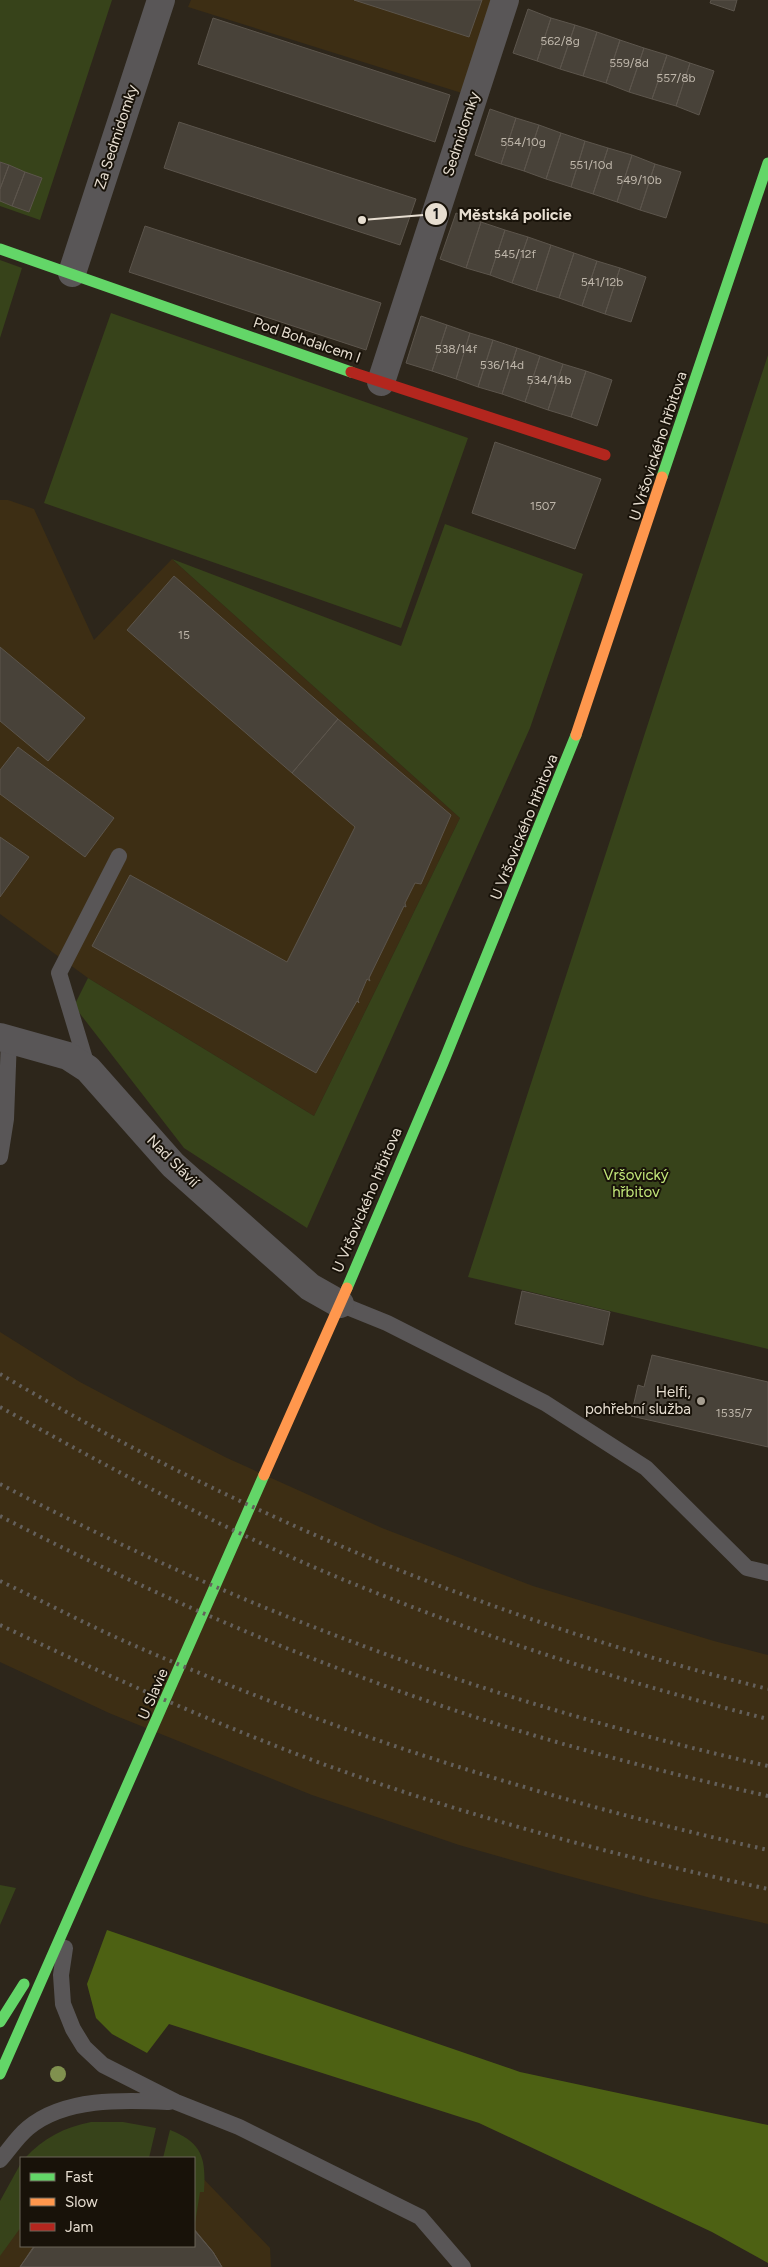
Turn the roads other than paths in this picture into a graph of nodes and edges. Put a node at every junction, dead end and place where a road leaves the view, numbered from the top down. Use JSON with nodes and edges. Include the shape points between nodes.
{"nodes":[{"id":1,"x":161,"y":0,"type":"edge"},
{"id":2,"x":505,"y":0,"type":"edge"},
{"id":3,"x":768,"y":163,"type":"edge"},
{"id":4,"x":0,"y":249,"type":"edge"},
{"id":5,"x":72,"y":274,"type":"junction"},
{"id":6,"x":381,"y":382,"type":"junction"},
{"id":7,"x":605,"y":455,"type":"dead end"},
{"id":8,"x":120,"y":856,"type":"dead end"},
{"id":9,"x":4,"y":1038,"type":"edge"},
{"id":10,"x":88,"y":1069,"type":"junction"},
{"id":11,"x":0,"y":1157,"type":"edge"},
{"id":12,"x":340,"y":1304,"type":"junction"},
{"id":13,"x":260,"y":1484,"type":"joint"},
{"id":14,"x":768,"y":1573,"type":"edge"},
{"id":15,"x":69,"y":1914,"type":"junction"},
{"id":16,"x":0,"y":2022,"type":"edge"},
{"id":17,"x":0,"y":2074,"type":"edge"},
{"id":18,"x":176,"y":2102,"type":"junction"},
{"id":19,"x":0,"y":2160,"type":"edge"},
{"id":20,"x":463,"y":2267,"type":"edge"}],
"edges":[{"from":1,"to":5,"type":"street","name":"Za Sedmidomky"},
{"from":2,"to":6,"type":"street","name":"Sedmidomky"},
{"from":3,"to":12,"type":"main road","name":"U Vršovického hřbitova","via":[[567,762]]},
{"from":4,"to":5,"type":"main road","name":"Pod Bohdalcem I"},
{"from":5,"to":6,"type":"main road","name":"Pod Bohdalcem I"},
{"from":6,"to":7,"type":"main road","name":"Pod Bohdalcem I"},
{"from":8,"to":10,"type":"lane","via":[[59,973]]},
{"from":9,"to":10,"type":"street","name":"Nad Slávií","via":[[68,1056]]},
{"from":9,"to":11,"type":"lane","via":[[6,1119]]},
{"from":10,"to":12,"type":"street","name":"Nad Slávií","via":[[173,1165],[310,1287]]},
{"from":12,"to":13,"type":"main road","name":"U Vršovického hřbitova"},
{"from":12,"to":14,"type":"lane","via":[[387,1323],[545,1403],[646,1468],[747,1568]]},
{"from":13,"to":15,"type":"main road","name":"U Slavie","via":[[138,1765]]},
{"from":15,"to":16,"type":"main road","name":"U Slavie"},
{"from":15,"to":17,"type":"main road","name":"U Slavie"},
{"from":15,"to":18,"type":"lane","via":[[61,1975],[63,2004],[73,2029],[103,2065]]},
{"from":18,"to":19,"type":"lane","via":[[99,2102],[73,2107],[28,2128]]},
{"from":18,"to":20,"type":"lane","via":[[239,2127],[420,2217]]}]}
